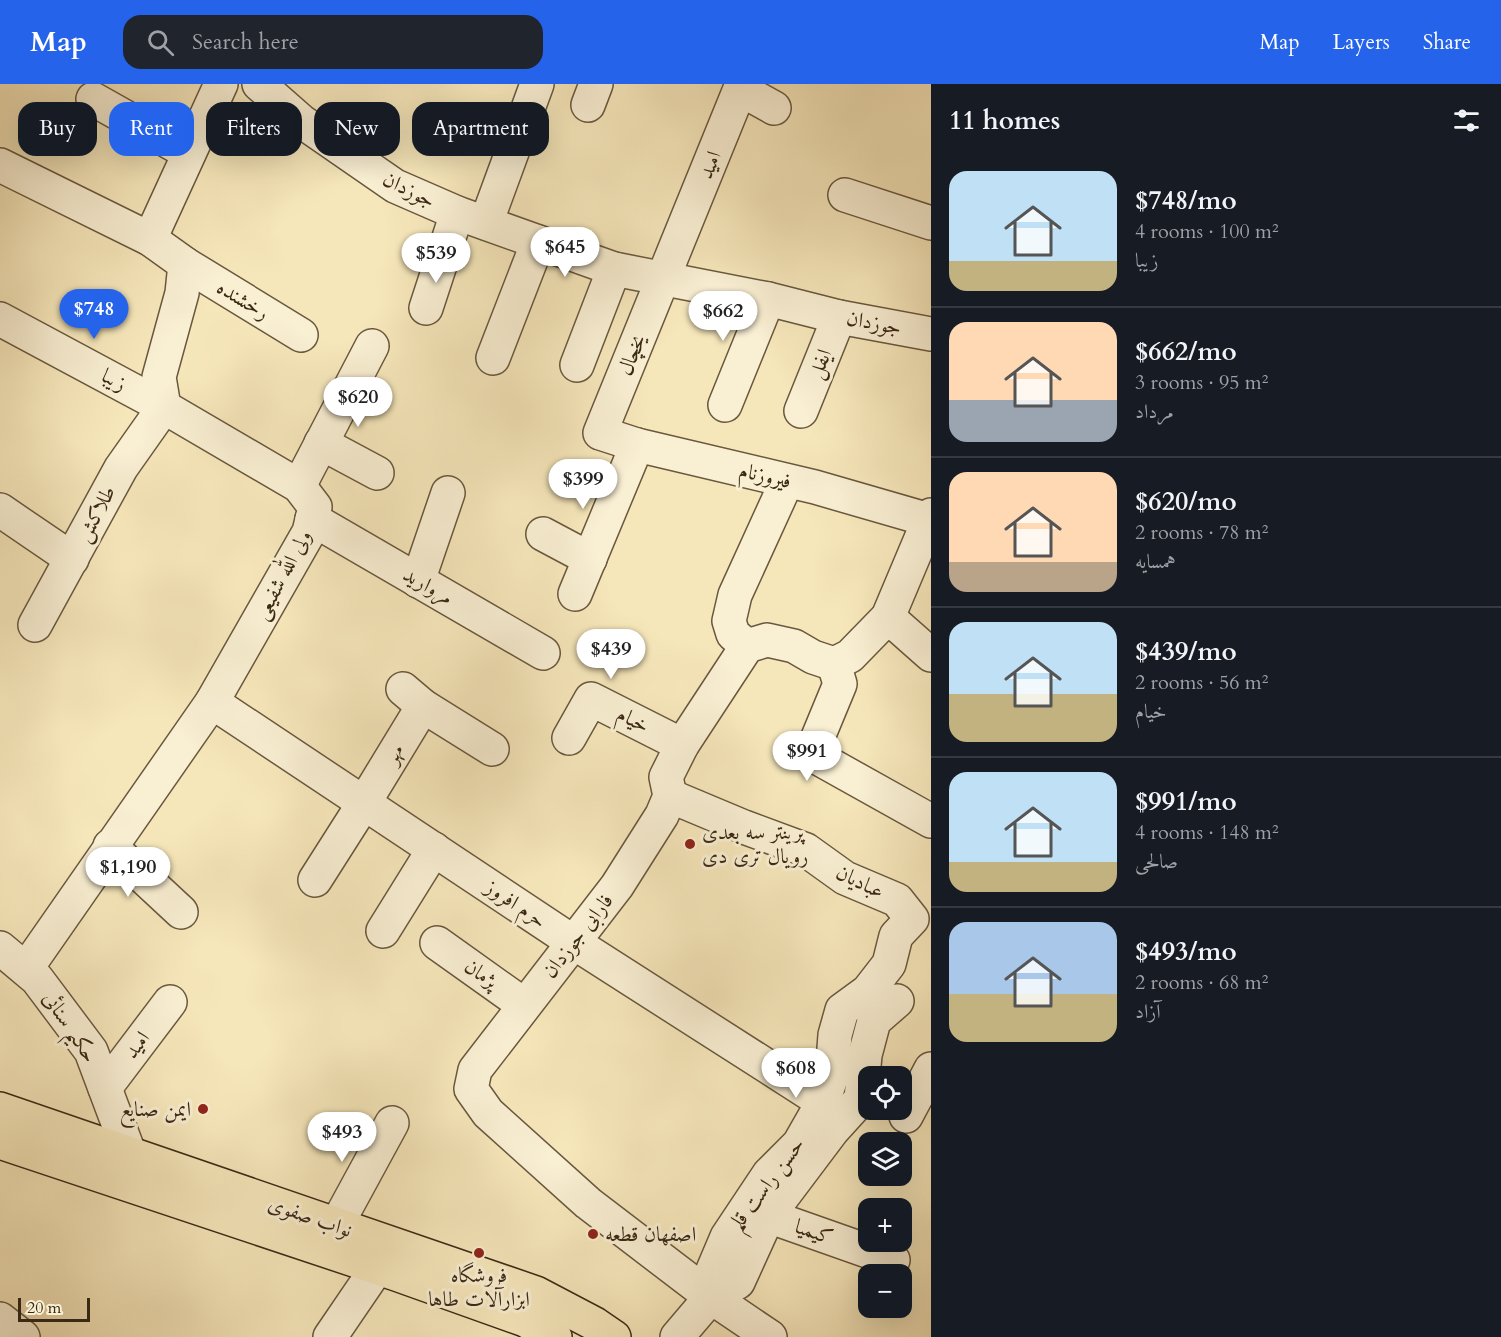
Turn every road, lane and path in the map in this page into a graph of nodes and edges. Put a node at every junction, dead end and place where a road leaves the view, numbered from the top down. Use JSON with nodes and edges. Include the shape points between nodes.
{"nodes":[{"id":1,"x":221,"y":84,"type":"edge"},
{"id":2,"x":260,"y":84,"type":"edge"},
{"id":3,"x":537,"y":84,"type":"edge"},
{"id":4,"x":735,"y":87,"type":"edge"},
{"id":5,"x":93,"y":99,"type":"dead end"},
{"id":6,"x":109,"y":108,"type":"edge"},
{"id":7,"x":774,"y":108,"type":"dead end"},
{"id":8,"x":194,"y":142,"type":"edge"},
{"id":9,"x":188,"y":156,"type":"edge"},
{"id":10,"x":0,"y":165,"type":"edge"},
{"id":11,"x":845,"y":195,"type":"dead end"},
{"id":12,"x":472,"y":218,"type":"junction"},
{"id":13,"x":931,"y":222,"type":"edge"},
{"id":14,"x":150,"y":239,"type":"junction"},
{"id":15,"x":538,"y":242,"type":"junction"},
{"id":16,"x":185,"y":264,"type":"junction"},
{"id":17,"x":615,"y":269,"type":"junction"},
{"id":18,"x":664,"y":277,"type":"junction"},
{"id":19,"x":768,"y":299,"type":"junction"},
{"id":20,"x":426,"y":309,"type":"dead end"},
{"id":21,"x":839,"y":316,"type":"junction"},
{"id":22,"x":0,"y":319,"type":"edge"},
{"id":23,"x":931,"y":334,"type":"edge"},
{"id":24,"x":301,"y":335,"type":"dead end"},
{"id":25,"x":372,"y":346,"type":"dead end"},
{"id":26,"x":493,"y":358,"type":"dead end"},
{"id":27,"x":578,"y":365,"type":"dead end"},
{"id":28,"x":725,"y":405,"type":"dead end"},
{"id":29,"x":164,"y":407,"type":"junction"},
{"id":30,"x":801,"y":411,"type":"dead end"},
{"id":31,"x":600,"y":433,"type":"joint"},
{"id":32,"x":321,"y":443,"type":"junction"},
{"id":33,"x":637,"y":445,"type":"junction"},
{"id":34,"x":377,"y":473,"type":"dead end"},
{"id":35,"x":787,"y":481,"type":"junction"},
{"id":36,"x":299,"y":486,"type":"junction"},
{"id":37,"x":448,"y":494,"type":"dead end"},
{"id":38,"x":0,"y":510,"type":"edge"},
{"id":39,"x":930,"y":517,"type":"edge"},
{"id":40,"x":312,"y":519,"type":"junction"},
{"id":41,"x":543,"y":534,"type":"dead end"},
{"id":42,"x":72,"y":559,"type":"junction"},
{"id":43,"x":590,"y":559,"type":"junction"},
{"id":44,"x":418,"y":580,"type":"junction"},
{"id":45,"x":575,"y":594,"type":"dead end"},
{"id":46,"x":888,"y":617,"type":"junction"},
{"id":47,"x":35,"y":625,"type":"dead end"},
{"id":48,"x":747,"y":646,"type":"junction"},
{"id":49,"x":543,"y":653,"type":"dead end"},
{"id":50,"x":931,"y":655,"type":"edge"},
{"id":51,"x":834,"y":664,"type":"junction"},
{"id":52,"x":212,"y":702,"type":"junction"},
{"id":53,"x":569,"y":738,"type":"dead end"},
{"id":54,"x":682,"y":745,"type":"junction"},
{"id":55,"x":492,"y":749,"type":"dead end"},
{"id":56,"x":670,"y":796,"type":"junction"},
{"id":57,"x":364,"y":803,"type":"junction"},
{"id":58,"x":931,"y":821,"type":"edge"},
{"id":59,"x":110,"y":846,"type":"junction"},
{"id":60,"x":434,"y":849,"type":"junction"},
{"id":61,"x":315,"y":880,"type":"dead end"},
{"id":62,"x":181,"y":912,"type":"dead end"},
{"id":63,"x":912,"y":919,"type":"joint"},
{"id":64,"x":383,"y":931,"type":"dead end"},
{"id":65,"x":573,"y":942,"type":"junction"},
{"id":66,"x":436,"y":943,"type":"dead end"},
{"id":67,"x":0,"y":948,"type":"edge"},
{"id":68,"x":26,"y":969,"type":"junction"},
{"id":69,"x":897,"y":1000,"type":"dead end"},
{"id":70,"x":170,"y":1002,"type":"dead end"},
{"id":71,"x":525,"y":1005,"type":"junction"},
{"id":72,"x":871,"y":1066,"type":"edge"},
{"id":73,"x":931,"y":1069,"type":"edge"},
{"id":74,"x":105,"y":1088,"type":"junction"},
{"id":75,"x":912,"y":1088,"type":"edge"},
{"id":76,"x":823,"y":1102,"type":"junction"},
{"id":77,"x":0,"y":1109,"type":"edge"},
{"id":78,"x":863,"y":1120,"type":"edge"},
{"id":79,"x":392,"y":1123,"type":"dead end"},
{"id":80,"x":0,"y":1142,"type":"edge"},
{"id":81,"x":130,"y":1155,"type":"junction"},
{"id":82,"x":768,"y":1216,"type":"junction"},
{"id":83,"x":336,"y":1226,"type":"junction"},
{"id":84,"x":893,"y":1260,"type":"dead end"},
{"id":85,"x":377,"y":1268,"type":"junction"},
{"id":86,"x":711,"y":1297,"type":"junction"},
{"id":87,"x":0,"y":1319,"type":"edge"},
{"id":88,"x":23,"y":1337,"type":"edge"},
{"id":89,"x":330,"y":1337,"type":"edge"},
{"id":90,"x":555,"y":1337,"type":"edge"},
{"id":91,"x":614,"y":1337,"type":"edge"},
{"id":92,"x":677,"y":1337,"type":"edge"},
{"id":93,"x":770,"y":1337,"type":"edge"}],
"edges":[{"from":1,"to":8,"type":"street"},
{"from":2,"to":12,"type":"street","name":"جوزدان","via":[[301,121],[395,186]]},
{"from":3,"to":12,"type":"street"},
{"from":4,"to":7,"type":"street","name":"امید"},
{"from":4,"to":18,"type":"street","name":"امید"},
{"from":5,"to":6,"type":"street"},
{"from":9,"to":14,"type":"street"},
{"from":10,"to":14,"type":"street"},
{"from":11,"to":13,"type":"street"},
{"from":12,"to":15,"type":"street","name":"جوزدان"},
{"from":12,"to":20,"type":"street"},
{"from":14,"to":16,"type":"street"},
{"from":15,"to":17,"type":"street","name":"جوزدان"},
{"from":15,"to":26,"type":"street"},
{"from":16,"to":24,"type":"street","name":"رخشنده"},
{"from":16,"to":29,"type":"street","via":[[182,293],[159,377]]},
{"from":17,"to":18,"type":"street","name":"جوزدان"},
{"from":17,"to":27,"type":"street"},
{"from":18,"to":19,"type":"street","name":"جوزدان"},
{"from":18,"to":31,"type":"street","name":"یخچال"},
{"from":19,"to":21,"type":"street","name":"جوزدان"},
{"from":19,"to":28,"type":"street"},
{"from":21,"to":23,"type":"street","name":"جوزدان"},
{"from":21,"to":30,"type":"street","name":"ایفل"},
{"from":22,"to":29,"type":"street","name":"زیبا"},
{"from":25,"to":32,"type":"street"},
{"from":29,"to":36,"type":"street","name":"ولی الله شفیعی"},
{"from":29,"to":42,"type":"street","name":"طلاکش","via":[[121,468]]},
{"from":31,"to":33,"type":"street","name":"فیروزنام"},
{"from":32,"to":34,"type":"street"},
{"from":32,"to":36,"type":"street"},
{"from":33,"to":35,"type":"street","name":"فیروزنام"},
{"from":33,"to":43,"type":"street"},
{"from":35,"to":39,"type":"street","name":"فیروزنام"},
{"from":35,"to":48,"type":"street","via":[[735,595],[729,621],[733,634]]},
{"from":36,"to":40,"type":"street","name":"ولی الله شفیعی","via":[[315,507]]},
{"from":37,"to":44,"type":"street"},
{"from":38,"to":42,"type":"street"},
{"from":39,"to":46,"type":"street"},
{"from":40,"to":44,"type":"street","name":"مروارید"},
{"from":40,"to":52,"type":"street","name":"ولی الله شفیعی","via":[[309,532]]},
{"from":41,"to":43,"type":"street"},
{"from":42,"to":47,"type":"street","name":"طلاکش"},
{"from":43,"to":45,"type":"street"},
{"from":44,"to":49,"type":"street","name":"مروارید"},
{"from":46,"to":50,"type":"street"},
{"from":46,"to":51,"type":"street","via":[[850,656]]},
{"from":48,"to":51,"type":"street","via":[[767,640],[794,646]]},
{"from":48,"to":54,"type":"street","name":"فارابی جوزدان"},
{"from":51,"to":58,"type":"street","via":[[840,684],[811,754]]},
{"from":52,"to":57,"type":"street","name":"حرم افروز"},
{"from":52,"to":59,"type":"street","name":"ولی الله شفیعی"},
{"from":53,"to":54,"type":"street","name":"خیام","via":[[591,699]]},
{"from":54,"to":56,"type":"street","name":"فارابی جوزدان","via":[[666,777]]},
{"from":55,"to":57,"type":"street","name":"مهر","via":[[413,698]]},
{"from":56,"to":63,"type":"street","name":"عبادیان","via":[[806,850],[845,878],[897,900]]},
{"from":56,"to":65,"type":"street","name":"فارابی جوزدان","via":[[617,886]]},
{"from":57,"to":60,"type":"street","name":"حرم افروز"},
{"from":57,"to":61,"type":"street","name":"مهر"},
{"from":59,"to":62,"type":"street"},
{"from":59,"to":68,"type":"street","name":"ولی الله شفیعی"},
{"from":60,"to":64,"type":"street"},
{"from":60,"to":65,"type":"street","name":"حرم افروز"},
{"from":63,"to":76,"type":"street","name":"حسن راست قلم","via":[[896,936],[889,964],[868,991],[842,1010],[835,1035],[832,1075]]},
{"from":65,"to":71,"type":"street","name":"فارابی جوزدان"},
{"from":65,"to":76,"type":"street","name":"حرم افروز"},
{"from":66,"to":71,"type":"street","name":"پژمان"},
{"from":67,"to":68,"type":"street","name":"حکیم سنائی"},
{"from":68,"to":74,"type":"street","name":"حکیم سنائی","via":[[91,1051]]},
{"from":69,"to":72,"type":"street","via":[[874,1021],[866,1055]]},
{"from":70,"to":74,"type":"street","name":"امید"},
{"from":71,"to":86,"type":"street","name":"فارابی جوزدان","via":[[475,1070],[471,1089],[488,1113],[588,1203]]},
{"from":73,"to":75,"type":"street","name":"حسن راست قلم"},
{"from":74,"to":81,"type":"street","name":"حکیم سنائی"},
{"from":76,"to":86,"type":"street","name":"حسن راست قلم","via":[[799,1144],[769,1174],[727,1237],[713,1270]]},
{"from":77,"to":81,"type":"main road","name":"نواب صفوی"},
{"from":78,"to":82,"type":"street","name":"حسن راست قلم","via":[[832,1131]]},
{"from":79,"to":83,"type":"street"},
{"from":80,"to":85,"type":"main road","name":"نواب صفوی"},
{"from":81,"to":83,"type":"main road","name":"نواب صفوی"},
{"from":82,"to":84,"type":"street","name":"کیمیا"},
{"from":82,"to":86,"type":"street","name":"حسن راست قلم","via":[[738,1282]]},
{"from":83,"to":91,"type":"main road","name":"نواب صفوی","via":[[536,1293]]},
{"from":85,"to":89,"type":"street"},
{"from":85,"to":90,"type":"main road","name":"نواب صفوی","via":[[525,1320]]},
{"from":86,"to":92,"type":"street"},
{"from":86,"to":93,"type":"street","name":"فارابی جوزدان"},
{"from":87,"to":88,"type":"street"}]}
